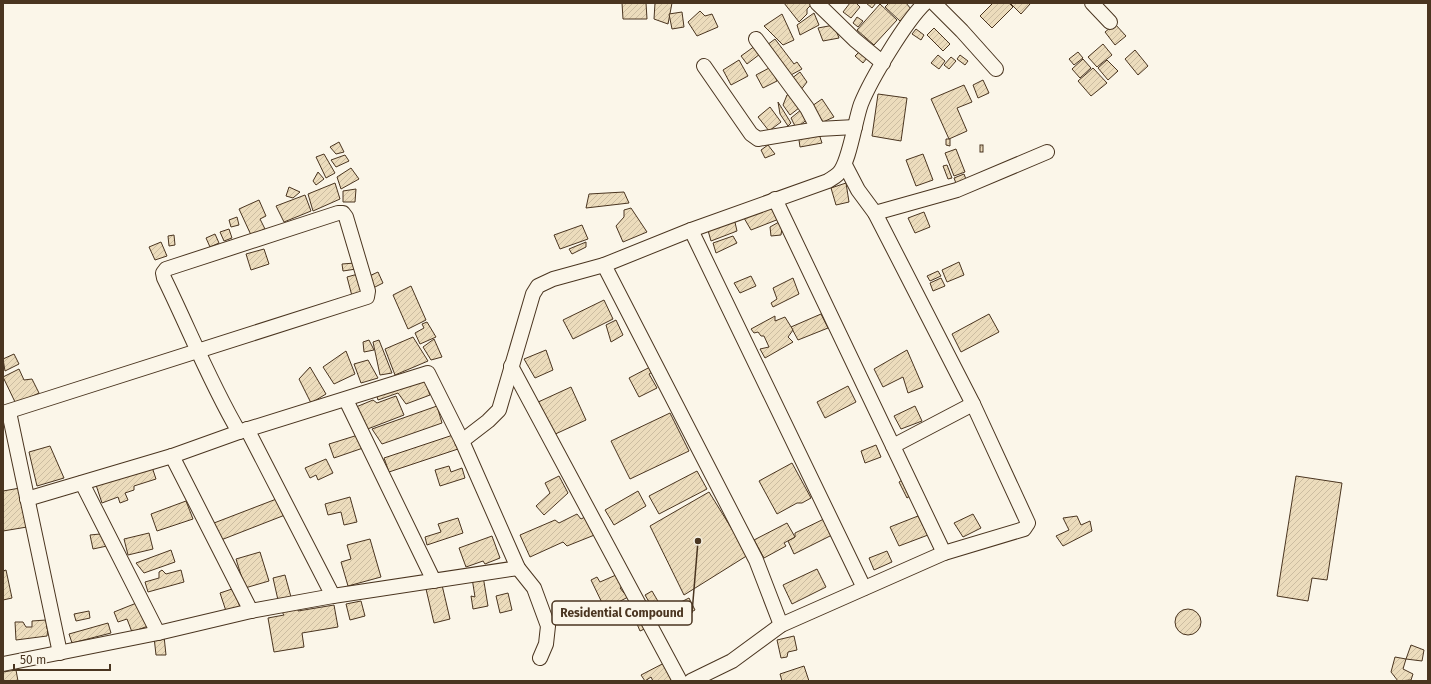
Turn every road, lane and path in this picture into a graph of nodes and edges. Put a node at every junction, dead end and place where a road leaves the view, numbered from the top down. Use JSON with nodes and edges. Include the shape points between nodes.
{"nodes":[{"id":1,"x":817,"y":3,"type":"edge"},
{"id":2,"x":925,"y":3,"type":"edge"},
{"id":3,"x":934,"y":3,"type":"edge"},
{"id":4,"x":1092,"y":3,"type":"edge"},
{"id":5,"x":1110,"y":22,"type":"dead end"},
{"id":6,"x":756,"y":38,"type":"dead end"},
{"id":7,"x":883,"y":63,"type":"junction"},
{"id":8,"x":704,"y":66,"type":"dead end"},
{"id":9,"x":996,"y":69,"type":"dead end"},
{"id":10,"x":855,"y":127,"type":"junction"},
{"id":11,"x":818,"y":129,"type":"junction"},
{"id":12,"x":1047,"y":152,"type":"dead end"},
{"id":13,"x":845,"y":165,"type":"junction"},
{"id":14,"x":775,"y":199,"type":"junction"},
{"id":15,"x":875,"y":213,"type":"junction"},
{"id":16,"x":691,"y":230,"type":"junction"},
{"id":17,"x":604,"y":265,"type":"junction"},
{"id":18,"x":199,"y":351,"type":"junction"},
{"id":19,"x":511,"y":366,"type":"junction"},
{"id":20,"x":346,"y":400,"type":"junction"},
{"id":21,"x":973,"y":404,"type":"junction"},
{"id":22,"x":6,"y":412,"type":"edge"},
{"id":23,"x":243,"y":430,"type":"junction"},
{"id":24,"x":462,"y":441,"type":"junction"},
{"id":25,"x":893,"y":446,"type":"junction"},
{"id":26,"x":172,"y":456,"type":"junction"},
{"id":27,"x":82,"y":484,"type":"junction"},
{"id":28,"x":27,"y":499,"type":"junction"},
{"id":29,"x":944,"y":553,"type":"junction"},
{"id":30,"x":518,"y":568,"type":"junction"},
{"id":31,"x":434,"y":581,"type":"junction"},
{"id":32,"x":864,"y":588,"type":"junction"},
{"id":33,"x":333,"y":596,"type":"junction"},
{"id":34,"x":251,"y":611,"type":"junction"},
{"id":35,"x":780,"y":625,"type":"junction"},
{"id":36,"x":158,"y":633,"type":"junction"},
{"id":37,"x":60,"y":653,"type":"junction"},
{"id":38,"x":540,"y":658,"type":"dead end"},
{"id":39,"x":3,"y":664,"type":"edge"},
{"id":40,"x":680,"y":681,"type":"edge"},
{"id":41,"x":691,"y":681,"type":"edge"}],
"edges":[{"from":1,"to":7,"type":"street"},
{"from":2,"to":7,"type":"street"},
{"from":3,"to":9,"type":"street"},
{"from":4,"to":5,"type":"street"},
{"from":6,"to":11,"type":"street"},
{"from":7,"to":10,"type":"street","via":[[861,104]]},
{"from":8,"to":11,"type":"street","via":[[751,134],[758,139]]},
{"from":10,"to":11,"type":"street"},
{"from":10,"to":13,"type":"street"},
{"from":12,"to":15,"type":"street","via":[[957,190]]},
{"from":13,"to":14,"type":"street","via":[[839,174],[828,181]]},
{"from":13,"to":15,"type":"street","via":[[858,190]]},
{"from":14,"to":16,"type":"street"},
{"from":14,"to":25,"type":"street"},
{"from":15,"to":21,"type":"street"},
{"from":16,"to":17,"type":"street"},
{"from":16,"to":32,"type":"street"},
{"from":17,"to":19,"type":"street","via":[[553,279],[538,286],[533,294]]},
{"from":17,"to":35,"type":"street","via":[[756,560]]},
{"from":18,"to":18,"type":"street","via":[[164,278],[166,269],[343,213],[368,291],[367,297]]},
{"from":18,"to":22,"type":"street"},
{"from":18,"to":23,"type":"street","via":[[223,403]]},
{"from":19,"to":24,"type":"street","via":[[499,410]]},
{"from":19,"to":40,"type":"street"},
{"from":20,"to":23,"type":"street"},
{"from":20,"to":24,"type":"street","via":[[428,373]]},
{"from":20,"to":31,"type":"street"},
{"from":21,"to":25,"type":"street"},
{"from":21,"to":29,"type":"street","via":[[1028,523],[1024,529]]},
{"from":22,"to":28,"type":"street"},
{"from":23,"to":26,"type":"street"},
{"from":23,"to":33,"type":"street"},
{"from":24,"to":30,"type":"street"},
{"from":25,"to":29,"type":"street"},
{"from":26,"to":27,"type":"street"},
{"from":26,"to":34,"type":"street"},
{"from":27,"to":28,"type":"street"},
{"from":27,"to":36,"type":"street"},
{"from":28,"to":37,"type":"street"},
{"from":29,"to":32,"type":"street"},
{"from":30,"to":31,"type":"street"},
{"from":30,"to":38,"type":"street","via":[[534,588],[548,626],[546,644]]},
{"from":31,"to":33,"type":"street"},
{"from":32,"to":35,"type":"street"},
{"from":33,"to":34,"type":"street"},
{"from":34,"to":36,"type":"street"},
{"from":35,"to":41,"type":"street","via":[[732,661]]},
{"from":36,"to":37,"type":"street"},
{"from":37,"to":39,"type":"street"}]}
